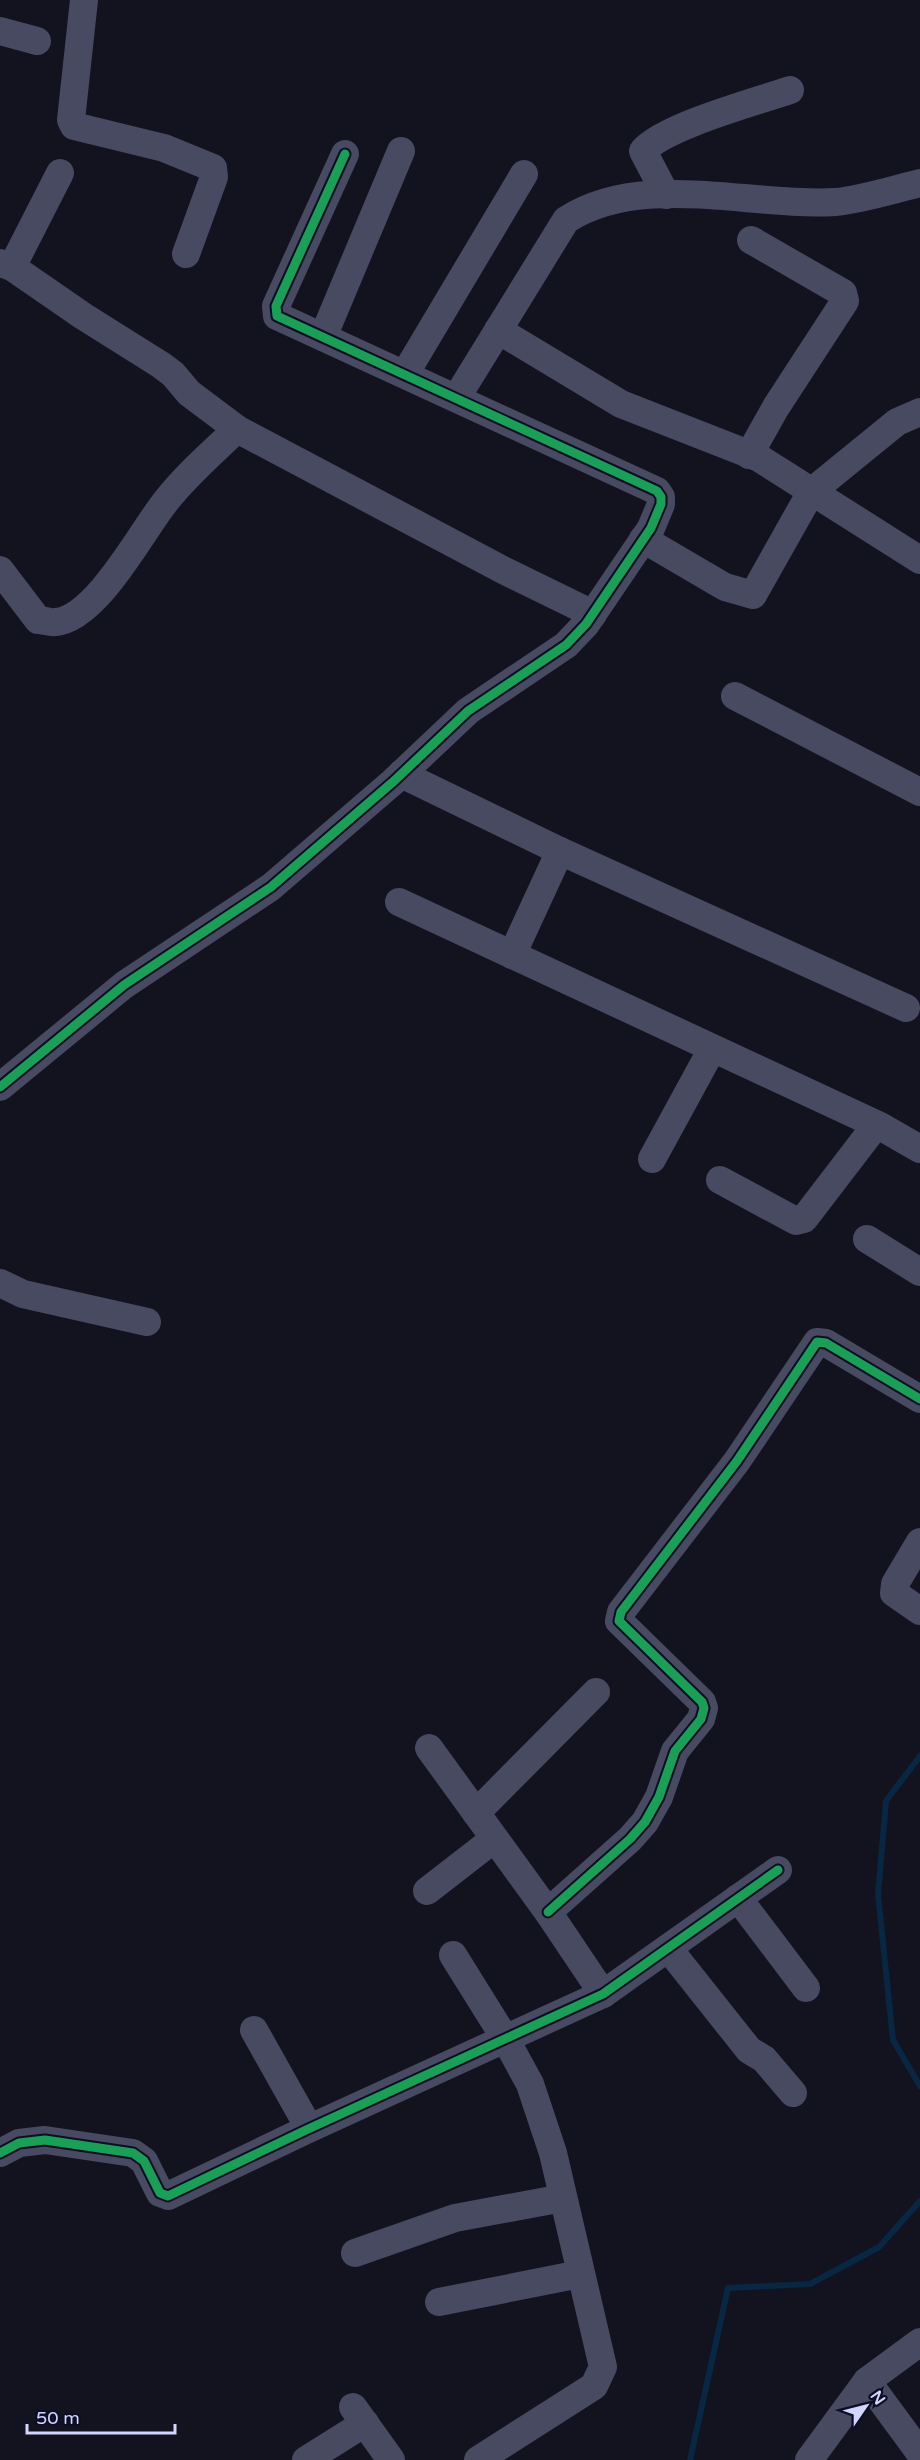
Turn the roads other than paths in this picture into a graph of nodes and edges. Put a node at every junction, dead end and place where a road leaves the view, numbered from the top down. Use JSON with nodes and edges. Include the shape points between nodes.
{"nodes":[{"id":1,"x":84,"y":0,"type":"edge"},
{"id":2,"x":0,"y":31,"type":"edge"},
{"id":3,"x":37,"y":41,"type":"dead end"},
{"id":4,"x":790,"y":90,"type":"dead end"},
{"id":5,"x":401,"y":151,"type":"dead end"},
{"id":6,"x":345,"y":154,"type":"dead end"},
{"id":7,"x":60,"y":173,"type":"dead end"},
{"id":8,"x":524,"y":174,"type":"dead end"},
{"id":9,"x":920,"y":183,"type":"edge"},
{"id":10,"x":666,"y":195,"type":"junction"},
{"id":11,"x":751,"y":240,"type":"dead end"},
{"id":12,"x":186,"y":254,"type":"dead end"},
{"id":13,"x":6,"y":265,"type":"edge"},
{"id":14,"x":498,"y":330,"type":"junction"},
{"id":15,"x":322,"y":337,"type":"junction"},
{"id":16,"x":405,"y":374,"type":"junction"},
{"id":17,"x":457,"y":397,"type":"junction"},
{"id":18,"x":920,"y":412,"type":"edge"},
{"id":19,"x":237,"y":429,"type":"junction"},
{"id":20,"x":749,"y":455,"type":"junction"},
{"id":21,"x":811,"y":492,"type":"junction"},
{"id":22,"x":643,"y":539,"type":"junction"},
{"id":23,"x":920,"y":560,"type":"edge"},
{"id":24,"x":0,"y":570,"type":"edge"},
{"id":25,"x":593,"y":614,"type":"junction"},
{"id":26,"x":735,"y":696,"type":"dead end"},
{"id":27,"x":401,"y":774,"type":"junction"},
{"id":28,"x":920,"y":792,"type":"edge"},
{"id":29,"x":560,"y":851,"type":"junction"},
{"id":30,"x":399,"y":902,"type":"dead end"},
{"id":31,"x":512,"y":956,"type":"junction"},
{"id":32,"x":906,"y":1008,"type":"dead end"},
{"id":33,"x":712,"y":1049,"type":"junction"},
{"id":34,"x":0,"y":1087,"type":"edge"},
{"id":35,"x":876,"y":1125,"type":"junction"},
{"id":36,"x":920,"y":1149,"type":"edge"},
{"id":37,"x":652,"y":1159,"type":"dead end"},
{"id":38,"x":720,"y":1180,"type":"dead end"},
{"id":39,"x":867,"y":1239,"type":"dead end"},
{"id":40,"x":920,"y":1272,"type":"edge"},
{"id":41,"x":0,"y":1283,"type":"edge"},
{"id":42,"x":147,"y":1322,"type":"dead end"},
{"id":43,"x":920,"y":1399,"type":"edge"},
{"id":44,"x":920,"y":1542,"type":"edge"},
{"id":45,"x":920,"y":1611,"type":"edge"},
{"id":46,"x":596,"y":1692,"type":"dead end"},
{"id":47,"x":429,"y":1748,"type":"dead end"},
{"id":48,"x":476,"y":1813,"type":"junction"},
{"id":49,"x":494,"y":1839,"type":"junction"},
{"id":50,"x":778,"y":1870,"type":"dead end"},
{"id":51,"x":427,"y":1891,"type":"dead end"},
{"id":52,"x":738,"y":1898,"type":"junction"},
{"id":53,"x":548,"y":1912,"type":"junction"},
{"id":54,"x":668,"y":1948,"type":"junction"},
{"id":55,"x":453,"y":1955,"type":"dead end"},
{"id":56,"x":806,"y":1988,"type":"dead end"},
{"id":57,"x":603,"y":1994,"type":"junction"},
{"id":58,"x":254,"y":2030,"type":"dead end"},
{"id":59,"x":506,"y":2040,"type":"junction"},
{"id":60,"x":793,"y":2093,"type":"dead end"},
{"id":61,"x":309,"y":2128,"type":"junction"},
{"id":62,"x":0,"y":2153,"type":"edge"},
{"id":63,"x":563,"y":2198,"type":"junction"},
{"id":64,"x":355,"y":2253,"type":"dead end"},
{"id":65,"x":580,"y":2274,"type":"junction"},
{"id":66,"x":439,"y":2302,"type":"dead end"},
{"id":67,"x":920,"y":2342,"type":"edge"},
{"id":68,"x":867,"y":2381,"type":"junction"},
{"id":69,"x":920,"y":2453,"type":"edge"},
{"id":70,"x":306,"y":2460,"type":"edge"},
{"id":71,"x":391,"y":2460,"type":"edge"},
{"id":72,"x":478,"y":2460,"type":"edge"},
{"id":73,"x":809,"y":2460,"type":"edge"}],
"edges":[{"from":1,"to":12,"type":"street","via":[[71,120],[74,126],[164,148],[213,168],[214,177]]},
{"from":2,"to":3,"type":"street"},
{"from":4,"to":10,"type":"street","via":[[671,132],[650,144],[643,151]]},
{"from":5,"to":15,"type":"street"},
{"from":6,"to":15,"type":"street","via":[[276,306],[277,316]]},
{"from":7,"to":13,"type":"street"},
{"from":8,"to":16,"type":"street"},
{"from":9,"to":10,"type":"street","via":[[836,202]]},
{"from":10,"to":14,"type":"street","via":[[619,199],[584,208],[566,220]]},
{"from":11,"to":20,"type":"street","via":[[843,293],[845,301]]},
{"from":13,"to":19,"type":"street","via":[[161,365],[189,393]]},
{"from":14,"to":17,"type":"street"},
{"from":14,"to":20,"type":"street","via":[[621,404]]},
{"from":15,"to":16,"type":"street"},
{"from":16,"to":17,"type":"street"},
{"from":17,"to":22,"type":"street","via":[[657,491],[662,504]]},
{"from":18,"to":21,"type":"street","via":[[897,422]]},
{"from":19,"to":24,"type":"street","via":[[166,500],[112,578],[76,614],[57,622],[38,620]]},
{"from":19,"to":25,"type":"street"},
{"from":20,"to":21,"type":"street"},
{"from":21,"to":22,"type":"street","via":[[753,595],[725,588]]},
{"from":21,"to":23,"type":"street"},
{"from":22,"to":25,"type":"street"},
{"from":25,"to":27,"type":"street","via":[[566,645],[468,711]]},
{"from":26,"to":28,"type":"street"},
{"from":27,"to":29,"type":"street"},
{"from":27,"to":34,"type":"street","via":[[271,887],[124,985]]},
{"from":29,"to":31,"type":"street"},
{"from":29,"to":32,"type":"street"},
{"from":30,"to":31,"type":"street"},
{"from":31,"to":33,"type":"street"},
{"from":33,"to":35,"type":"street"},
{"from":33,"to":37,"type":"street"},
{"from":35,"to":36,"type":"street"},
{"from":35,"to":38,"type":"street","via":[[804,1220],[796,1221]]},
{"from":39,"to":40,"type":"street"},
{"from":41,"to":42,"type":"street","via":[[23,1294]]},
{"from":43,"to":53,"type":"street","via":[[826,1342],[817,1342],[737,1461],[621,1612],[619,1621],[704,1708],[701,1719],[675,1751],[645,1822]]},
{"from":44,"to":45,"type":"street","via":[[895,1584],[894,1593]]},
{"from":46,"to":48,"type":"street"},
{"from":47,"to":48,"type":"street"},
{"from":48,"to":49,"type":"street"},
{"from":49,"to":51,"type":"street"},
{"from":49,"to":53,"type":"street"},
{"from":50,"to":52,"type":"street"},
{"from":52,"to":54,"type":"street"},
{"from":52,"to":56,"type":"street"},
{"from":53,"to":57,"type":"street"},
{"from":54,"to":57,"type":"street"},
{"from":54,"to":60,"type":"street","via":[[749,2050],[764,2059]]},
{"from":55,"to":59,"type":"street"},
{"from":57,"to":59,"type":"street"},
{"from":58,"to":61,"type":"street"},
{"from":59,"to":61,"type":"street"},
{"from":59,"to":63,"type":"street","via":[[530,2084],[553,2152]]},
{"from":61,"to":62,"type":"street","via":[[168,2196],[160,2193],[144,2161],[133,2153],[45,2140],[19,2143]]},
{"from":63,"to":64,"type":"street","via":[[455,2218]]},
{"from":63,"to":65,"type":"street"},
{"from":65,"to":66,"type":"street"},
{"from":65,"to":72,"type":"street","via":[[603,2367],[594,2386]]},
{"from":67,"to":68,"type":"street"},
{"from":68,"to":69,"type":"street"},
{"from":68,"to":73,"type":"street"},
{"from":70,"to":71,"type":"street","via":[[359,2415]]}]}
